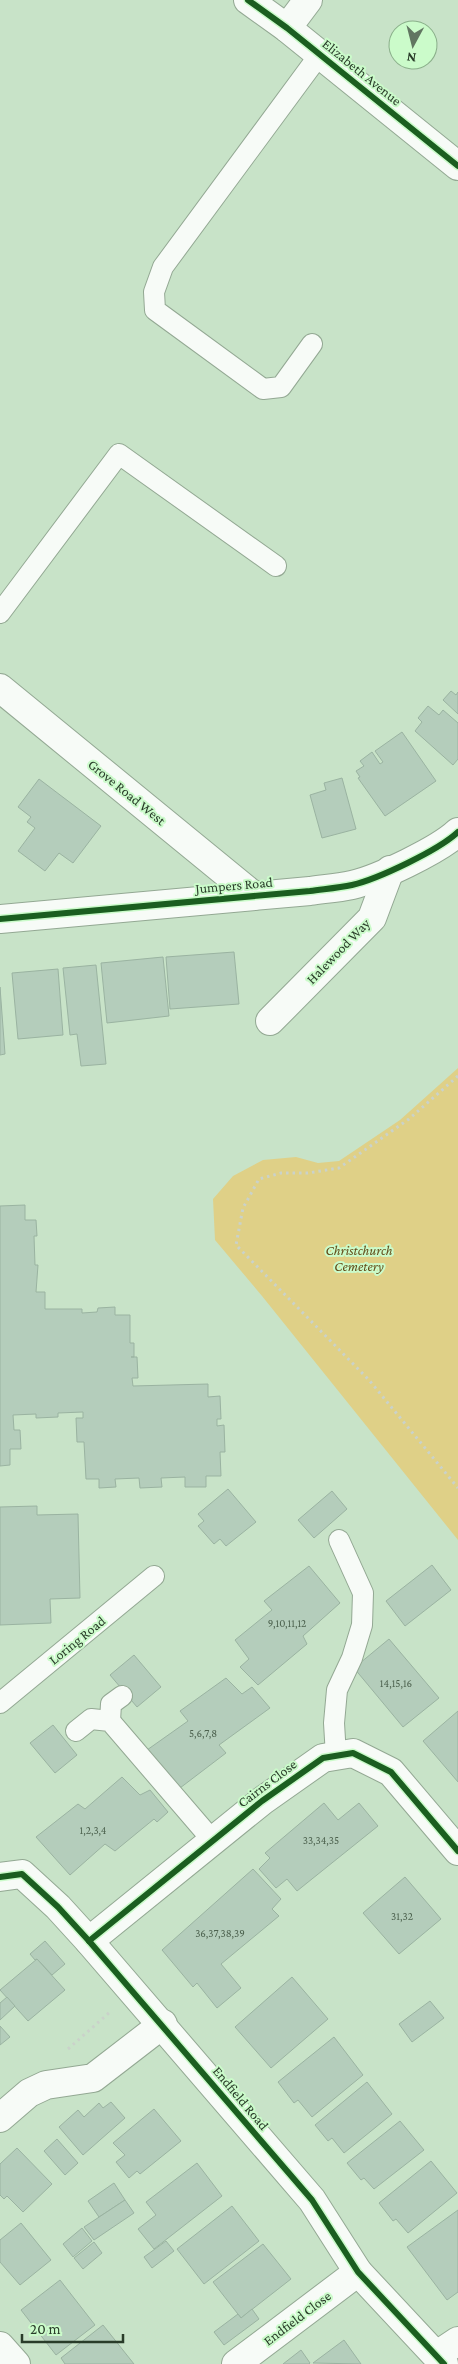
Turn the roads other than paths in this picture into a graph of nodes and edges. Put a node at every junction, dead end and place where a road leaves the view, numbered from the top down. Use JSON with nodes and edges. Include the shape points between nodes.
{"nodes":[{"id":1,"x":248,"y":0,"type":"edge"},
{"id":2,"x":308,"y":0,"type":"edge"},
{"id":3,"x":288,"y":28,"type":"junction"},
{"id":4,"x":320,"y":54,"type":"junction"},
{"id":5,"x":458,"y":166,"type":"edge"},
{"id":6,"x":312,"y":344,"type":"dead end"},
{"id":7,"x":276,"y":566,"type":"dead end"},
{"id":8,"x":0,"y":613,"type":"edge"},
{"id":9,"x":0,"y":688,"type":"edge"},
{"id":10,"x":455,"y":840,"type":"edge"},
{"id":11,"x":390,"y":870,"type":"junction"},
{"id":12,"x":254,"y":896,"type":"junction"},
{"id":13,"x":0,"y":919,"type":"edge"},
{"id":14,"x":270,"y":1021,"type":"dead end"},
{"id":15,"x":339,"y":1540,"type":"dead end"},
{"id":16,"x":154,"y":1576,"type":"dead end"},
{"id":17,"x":122,"y":1696,"type":"dead end"},
{"id":18,"x":0,"y":1703,"type":"edge"},
{"id":19,"x":110,"y":1722,"type":"junction"},
{"id":20,"x":76,"y":1731,"type":"dead end"},
{"id":21,"x":336,"y":1756,"type":"junction"},
{"id":22,"x":213,"y":1841,"type":"junction"},
{"id":23,"x":458,"y":1851,"type":"edge"},
{"id":24,"x":0,"y":1877,"type":"edge"},
{"id":25,"x":89,"y":1941,"type":"junction"},
{"id":26,"x":162,"y":2024,"type":"junction"},
{"id":27,"x":0,"y":2118,"type":"edge"},
{"id":28,"x":358,"y":2272,"type":"junction"},
{"id":29,"x":0,"y":2346,"type":"edge"},
{"id":30,"x":446,"y":2353,"type":"edge"},
{"id":31,"x":16,"y":2364,"type":"edge"},
{"id":32,"x":236,"y":2364,"type":"edge"}],
"edges":[{"from":1,"to":3,"type":"street","name":"Elizabeth Avenue"},
{"from":2,"to":3,"type":"street"},
{"from":3,"to":4,"type":"street","name":"Elizabeth Avenue"},
{"from":4,"to":5,"type":"street","name":"Elizabeth Avenue"},
{"from":4,"to":6,"type":"lane","via":[[163,267],[154,292],[155,310],[263,388],[281,387]]},
{"from":7,"to":8,"type":"lane","via":[[119,454]]},
{"from":9,"to":12,"type":"street","name":"Grove Road West"},
{"from":10,"to":11,"type":"street","name":"Jumpers Road"},
{"from":11,"to":12,"type":"street","name":"Jumpers Road","via":[[353,884]]},
{"from":11,"to":14,"type":"street","name":"Halewood Way","via":[[372,918]]},
{"from":12,"to":13,"type":"street","name":"Jumpers Road"},
{"from":15,"to":21,"type":"lane","via":[[363,1593],[362,1625],[352,1658],[337,1690]]},
{"from":16,"to":18,"type":"lane","name":"Loring Road"},
{"from":17,"to":19,"type":"lane","via":[[111,1704]]},
{"from":19,"to":20,"type":"lane","via":[[91,1718]]},
{"from":19,"to":22,"type":"lane"},
{"from":21,"to":22,"type":"street","name":"Cairns Close","via":[[323,1758],[299,1774]]},
{"from":21,"to":23,"type":"street","name":"Cairns Close","via":[[353,1753],[391,1772]]},
{"from":22,"to":25,"type":"street","name":"Cairns Close"},
{"from":24,"to":25,"type":"street","name":"Endfield Road","via":[[22,1874]]},
{"from":25,"to":26,"type":"street","name":"Endfield Road"},
{"from":26,"to":27,"type":"street","via":[[93,2078],[46,2085],[29,2093]]},
{"from":26,"to":28,"type":"street","name":"Endfield Road","via":[[312,2200]]},
{"from":28,"to":30,"type":"street","name":"Endfield Road"},
{"from":28,"to":32,"type":"street","name":"Endfield Close"},
{"from":29,"to":31,"type":"street"}]}
